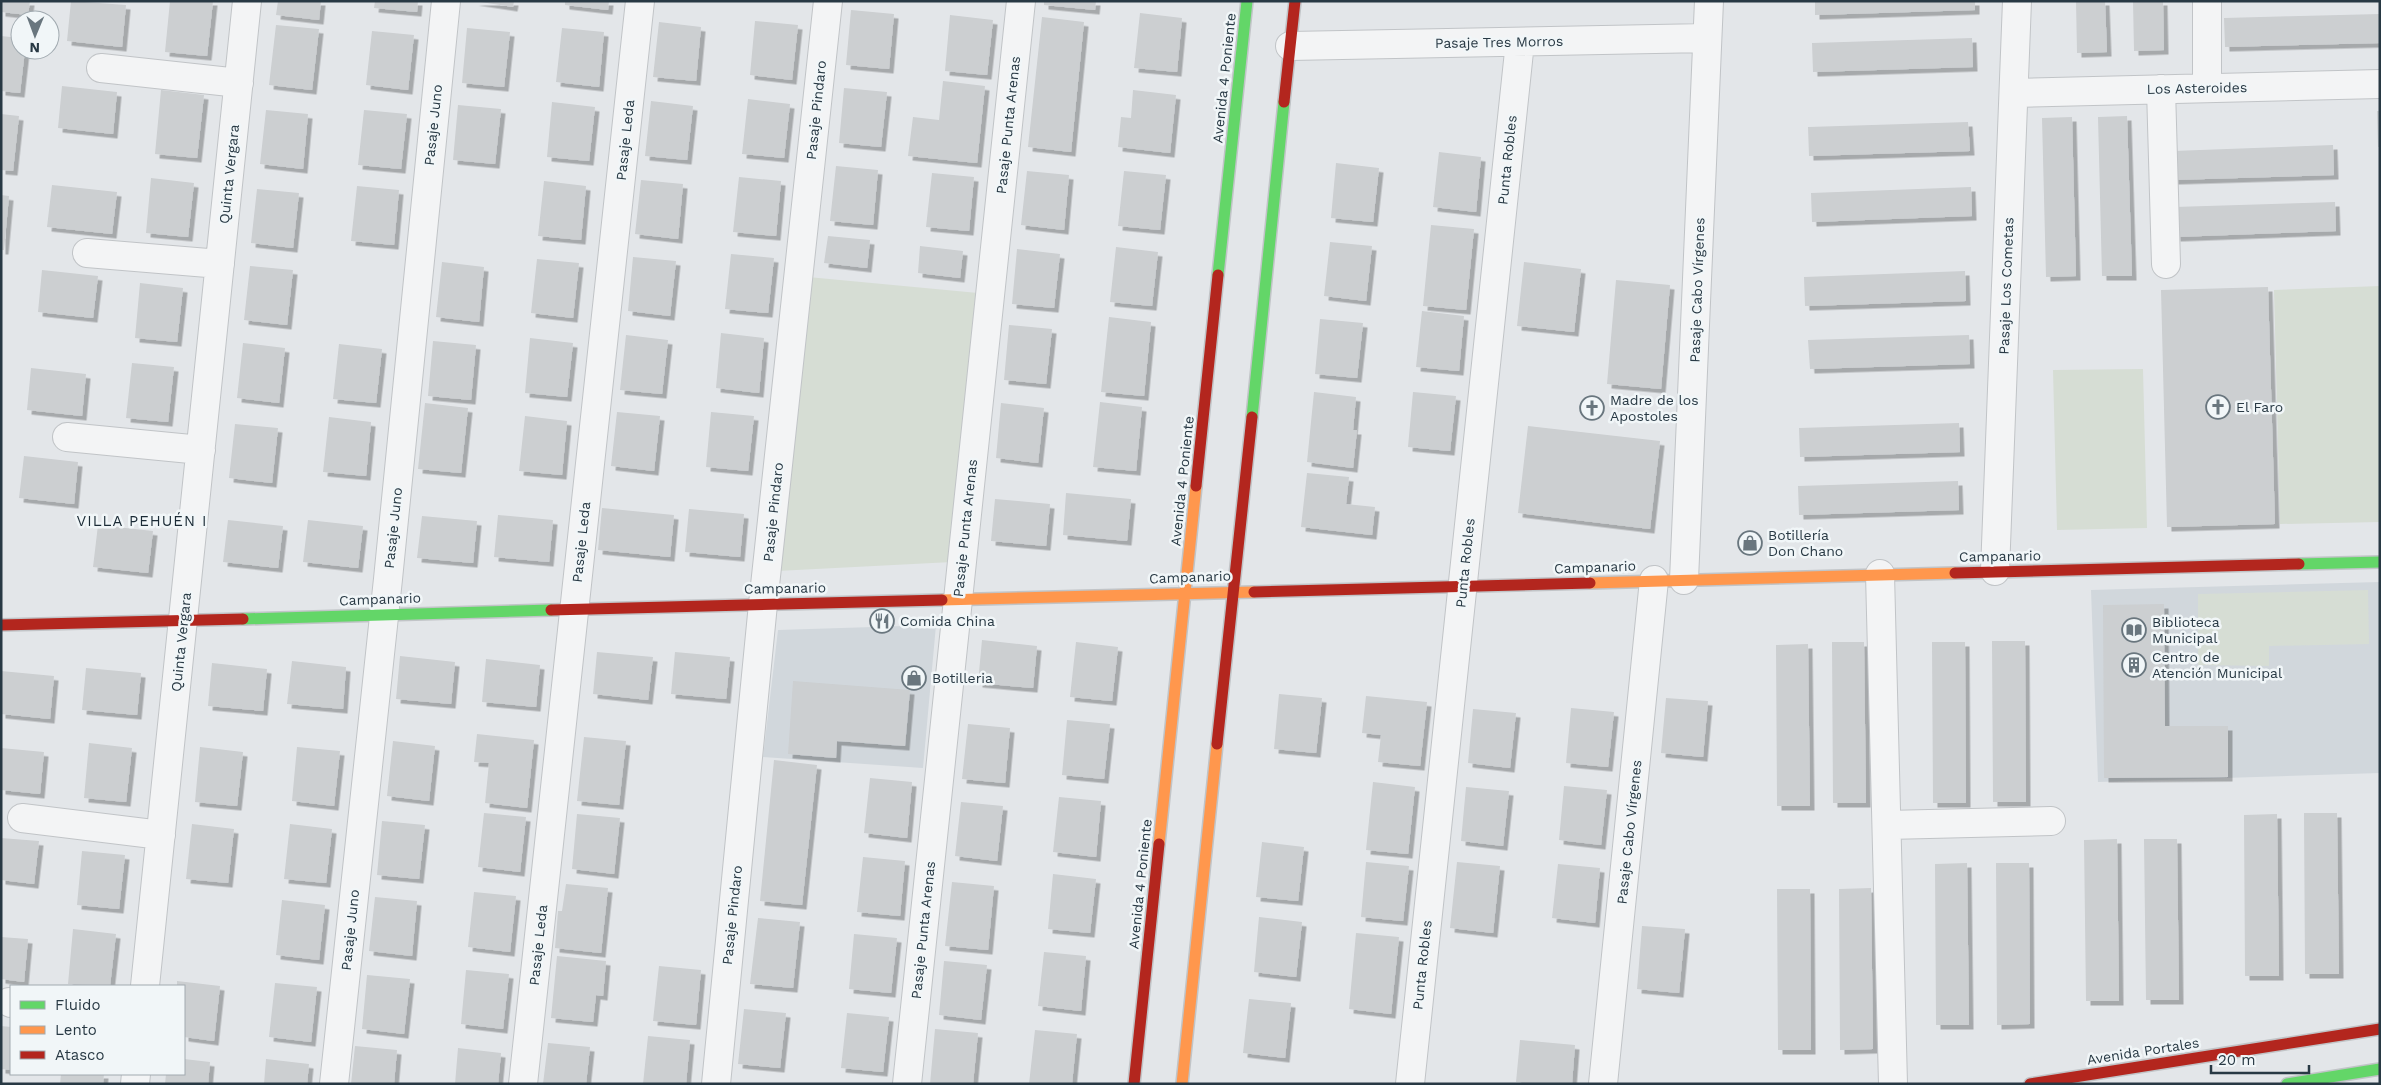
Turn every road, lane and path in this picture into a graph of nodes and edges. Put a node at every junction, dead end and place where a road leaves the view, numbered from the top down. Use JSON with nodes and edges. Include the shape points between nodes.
{"nodes":[{"id":1,"x":247,"y":1,"type":"edge"},
{"id":2,"x":446,"y":1,"type":"edge"},
{"id":3,"x":640,"y":1,"type":"edge"},
{"id":4,"x":828,"y":1,"type":"edge"},
{"id":5,"x":1021,"y":1,"type":"edge"},
{"id":6,"x":1247,"y":1,"type":"edge"},
{"id":7,"x":1295,"y":1,"type":"edge"},
{"id":8,"x":1709,"y":1,"type":"edge"},
{"id":9,"x":2017,"y":1,"type":"edge"},
{"id":10,"x":2207,"y":1,"type":"edge"},
{"id":11,"x":1707,"y":38,"type":"junction"},
{"id":12,"x":1520,"y":42,"type":"junction"},
{"id":13,"x":1290,"y":46,"type":"junction"},
{"id":14,"x":101,"y":68,"type":"dead end"},
{"id":15,"x":239,"y":83,"type":"junction"},
{"id":16,"x":2380,"y":84,"type":"edge"},
{"id":17,"x":2207,"y":87,"type":"junction"},
{"id":18,"x":2162,"y":89,"type":"junction"},
{"id":19,"x":2014,"y":92,"type":"junction"},
{"id":20,"x":87,"y":253,"type":"dead end"},
{"id":21,"x":220,"y":264,"type":"junction"},
{"id":22,"x":2166,"y":264,"type":"dead end"},
{"id":23,"x":67,"y":438,"type":"dead end"},
{"id":24,"x":201,"y":450,"type":"junction"},
{"id":25,"x":2380,"y":562,"type":"edge"},
{"id":26,"x":1996,"y":571,"type":"junction"},
{"id":27,"x":1880,"y":574,"type":"junction"},
{"id":28,"x":1654,"y":580,"type":"junction"},
{"id":29,"x":1684,"y":580,"type":"junction"},
{"id":30,"x":1462,"y":585,"type":"junction"},
{"id":31,"x":1234,"y":591,"type":"junction"},
{"id":32,"x":1185,"y":592,"type":"junction"},
{"id":33,"x":958,"y":598,"type":"junction"},
{"id":34,"x":763,"y":604,"type":"junction"},
{"id":35,"x":574,"y":609,"type":"junction"},
{"id":36,"x":384,"y":614,"type":"junction"},
{"id":37,"x":183,"y":620,"type":"junction"},
{"id":38,"x":1,"y":625,"type":"edge"},
{"id":39,"x":22,"y":818,"type":"dead end"},
{"id":40,"x":2051,"y":821,"type":"dead end"},
{"id":41,"x":1887,"y":825,"type":"junction"},
{"id":42,"x":161,"y":835,"type":"junction"},
{"id":43,"x":146,"y":985,"type":"edge"},
{"id":44,"x":2380,"y":1029,"type":"edge"},
{"id":45,"x":2380,"y":1069,"type":"edge"},
{"id":46,"x":334,"y":1084,"type":"edge"},
{"id":47,"x":523,"y":1084,"type":"edge"},
{"id":48,"x":716,"y":1084,"type":"edge"},
{"id":49,"x":907,"y":1084,"type":"edge"},
{"id":50,"x":1134,"y":1084,"type":"edge"},
{"id":51,"x":1182,"y":1084,"type":"edge"},
{"id":52,"x":1410,"y":1084,"type":"edge"},
{"id":53,"x":1603,"y":1084,"type":"edge"},
{"id":54,"x":1893,"y":1084,"type":"edge"},
{"id":55,"x":2030,"y":1084,"type":"edge"},
{"id":56,"x":2287,"y":1084,"type":"edge"}],
"edges":[{"from":1,"to":15,"type":"street","name":"Quinta Vergara"},
{"from":2,"to":36,"type":"street","name":"Pasaje Juno"},
{"from":3,"to":35,"type":"street","name":"Pasaje Leda"},
{"from":4,"to":34,"type":"street","name":"Pasaje Pindaro"},
{"from":5,"to":33,"type":"street","name":"Pasaje Punta Arenas"},
{"from":6,"to":32,"type":"street","name":"Avenida 4 Poniente"},
{"from":7,"to":13,"type":"street"},
{"from":8,"to":11,"type":"street","name":"Pasaje Cabo Vírgenes"},
{"from":9,"to":19,"type":"street","name":"Pasaje Los Cometas"},
{"from":10,"to":17,"type":"street"},
{"from":11,"to":12,"type":"street","name":"Pasaje Tres Morros"},
{"from":11,"to":29,"type":"street","name":"Pasaje Cabo Vírgenes"},
{"from":12,"to":13,"type":"street","name":"Pasaje Tres Morros"},
{"from":12,"to":30,"type":"street","name":"Punta Robles"},
{"from":13,"to":31,"type":"street"},
{"from":14,"to":15,"type":"street"},
{"from":15,"to":21,"type":"street","name":"Quinta Vergara"},
{"from":16,"to":17,"type":"street","name":"Los Asteroides"},
{"from":17,"to":18,"type":"street","name":"Los Asteroides"},
{"from":18,"to":19,"type":"street","name":"Los Asteroides"},
{"from":18,"to":22,"type":"street"},
{"from":19,"to":26,"type":"street","name":"Pasaje Los Cometas"},
{"from":20,"to":21,"type":"street"},
{"from":21,"to":24,"type":"street","name":"Quinta Vergara"},
{"from":23,"to":24,"type":"street"},
{"from":24,"to":37,"type":"street","name":"Quinta Vergara"},
{"from":25,"to":26,"type":"street","name":"Campanario"},
{"from":26,"to":27,"type":"street","name":"Campanario"},
{"from":27,"to":29,"type":"street","name":"Campanario"},
{"from":27,"to":41,"type":"street"},
{"from":28,"to":29,"type":"street","name":"Campanario"},
{"from":28,"to":30,"type":"street","name":"Campanario"},
{"from":28,"to":53,"type":"street","name":"Pasaje Cabo Vírgenes"},
{"from":30,"to":31,"type":"street","name":"Campanario"},
{"from":30,"to":52,"type":"street","name":"Punta Robles"},
{"from":31,"to":32,"type":"street","name":"Campanario"},
{"from":31,"to":51,"type":"street"},
{"from":32,"to":33,"type":"street","name":"Campanario"},
{"from":32,"to":50,"type":"street","name":"Avenida 4 Poniente"},
{"from":33,"to":34,"type":"street","name":"Campanario"},
{"from":33,"to":49,"type":"street","name":"Pasaje Punta Arenas"},
{"from":34,"to":35,"type":"street","name":"Campanario"},
{"from":34,"to":48,"type":"street","name":"Pasaje Pindaro"},
{"from":35,"to":36,"type":"street","name":"Campanario"},
{"from":35,"to":47,"type":"street","name":"Pasaje Leda"},
{"from":36,"to":37,"type":"street","name":"Campanario"},
{"from":36,"to":46,"type":"street","name":"Pasaje Juno"},
{"from":37,"to":38,"type":"street","name":"Campanario"},
{"from":37,"to":42,"type":"street","name":"Quinta Vergara"},
{"from":39,"to":42,"type":"street"},
{"from":40,"to":41,"type":"street"},
{"from":41,"to":54,"type":"street"},
{"from":42,"to":43,"type":"street","name":"Quinta Vergara"},
{"from":44,"to":55,"type":"street","name":"Avenida Portales"},
{"from":45,"to":56,"type":"street"}]}
